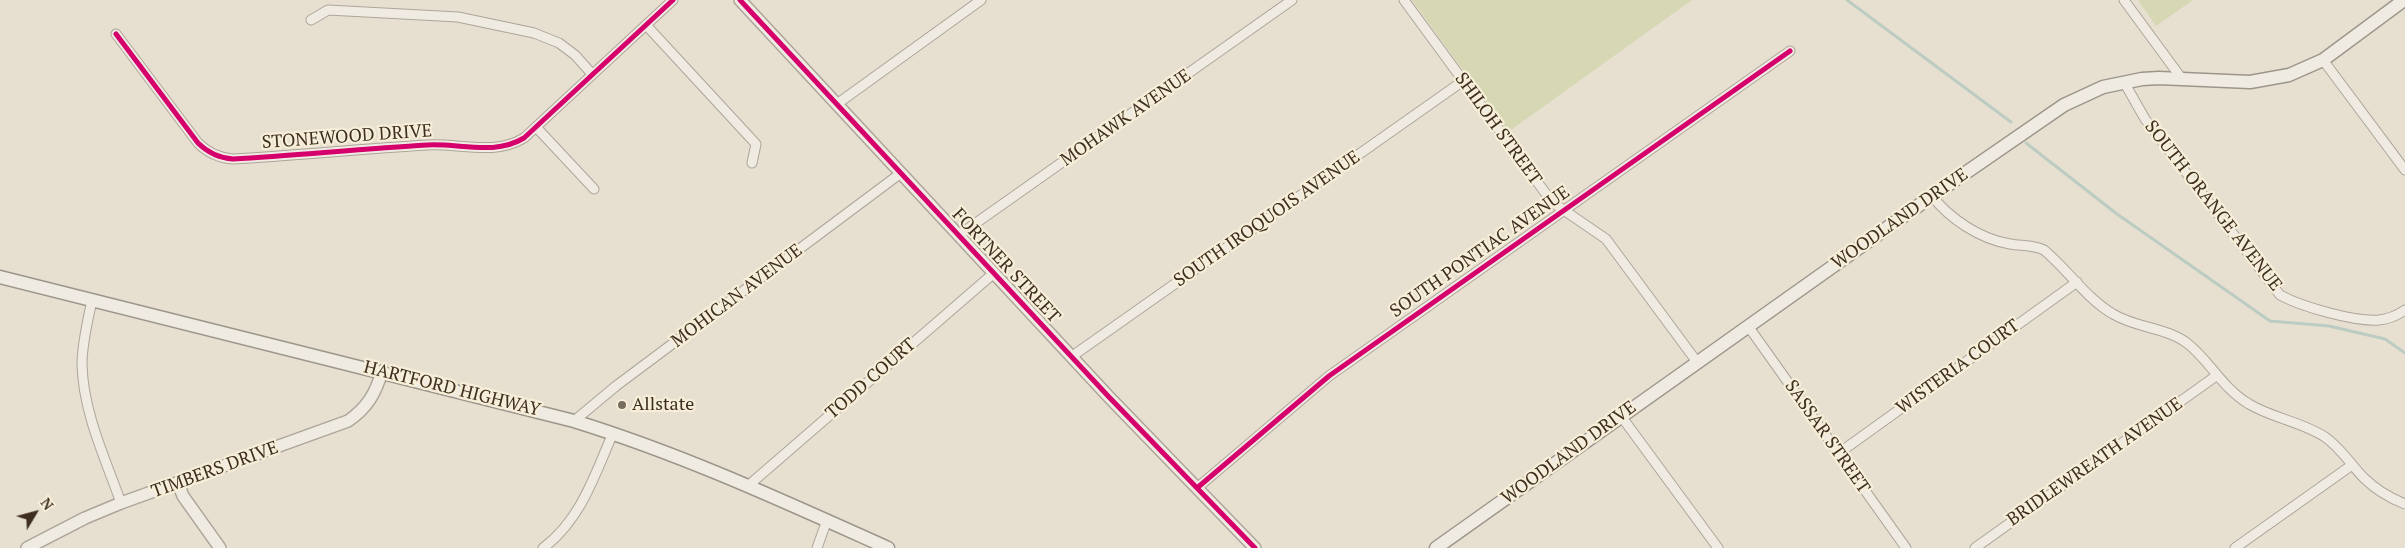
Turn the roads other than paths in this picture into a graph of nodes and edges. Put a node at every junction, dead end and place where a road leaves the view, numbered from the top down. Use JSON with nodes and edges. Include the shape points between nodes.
{"nodes":[{"id":1,"x":673,"y":0,"type":"edge"},
{"id":2,"x":740,"y":0,"type":"edge"},
{"id":3,"x":981,"y":0,"type":"edge"},
{"id":4,"x":1292,"y":0,"type":"edge"},
{"id":5,"x":1404,"y":0,"type":"edge"},
{"id":6,"x":2124,"y":0,"type":"edge"},
{"id":7,"x":2404,"y":0,"type":"edge"},
{"id":8,"x":311,"y":20,"type":"dead end"},
{"id":9,"x":646,"y":25,"type":"junction"},
{"id":10,"x":116,"y":34,"type":"dead end"},
{"id":11,"x":1790,"y":52,"type":"dead end"},
{"id":12,"x":2323,"y":60,"type":"junction"},
{"id":13,"x":592,"y":74,"type":"junction"},
{"id":14,"x":2182,"y":79,"type":"junction"},
{"id":15,"x":1462,"y":81,"type":"junction"},
{"id":16,"x":2124,"y":82,"type":"junction"},
{"id":17,"x":837,"y":104,"type":"junction"},
{"id":18,"x":536,"y":128,"type":"junction"},
{"id":19,"x":752,"y":163,"type":"dead end"},
{"id":20,"x":2405,"y":170,"type":"edge"},
{"id":21,"x":901,"y":173,"type":"junction"},
{"id":22,"x":594,"y":189,"type":"dead end"},
{"id":23,"x":1932,"y":196,"type":"junction"},
{"id":24,"x":1563,"y":210,"type":"junction"},
{"id":25,"x":959,"y":235,"type":"junction"},
{"id":26,"x":994,"y":273,"type":"junction"},
{"id":27,"x":0,"y":277,"type":"edge"},
{"id":28,"x":2077,"y":282,"type":"junction"},
{"id":29,"x":92,"y":300,"type":"junction"},
{"id":30,"x":2405,"y":310,"type":"edge"},
{"id":31,"x":1748,"y":326,"type":"junction"},
{"id":32,"x":1071,"y":357,"type":"junction"},
{"id":33,"x":1698,"y":362,"type":"junction"},
{"id":34,"x":382,"y":371,"type":"junction"},
{"id":35,"x":2216,"y":376,"type":"junction"},
{"id":36,"x":1622,"y":416,"type":"junction"},
{"id":37,"x":574,"y":421,"type":"junction"},
{"id":38,"x":613,"y":433,"type":"junction"},
{"id":39,"x":1839,"y":453,"type":"junction"},
{"id":40,"x":2352,"y":465,"type":"junction"},
{"id":41,"x":178,"y":483,"type":"junction"},
{"id":42,"x":749,"y":485,"type":"junction"},
{"id":43,"x":1197,"y":488,"type":"junction"},
{"id":44,"x":121,"y":503,"type":"junction"},
{"id":45,"x":2405,"y":504,"type":"edge"},
{"id":46,"x":827,"y":520,"type":"junction"},
{"id":47,"x":27,"y":548,"type":"edge"},
{"id":48,"x":220,"y":548,"type":"edge"},
{"id":49,"x":543,"y":548,"type":"edge"},
{"id":50,"x":817,"y":548,"type":"edge"},
{"id":51,"x":888,"y":548,"type":"edge"},
{"id":52,"x":1255,"y":548,"type":"edge"},
{"id":53,"x":1436,"y":548,"type":"edge"},
{"id":54,"x":1718,"y":548,"type":"edge"},
{"id":55,"x":1906,"y":548,"type":"edge"},
{"id":56,"x":1975,"y":548,"type":"edge"},
{"id":57,"x":2235,"y":548,"type":"edge"}],
"edges":[{"from":1,"to":9,"type":"street","name":"STONEWOOD DRIVE"},
{"from":2,"to":17,"type":"street","name":"FORTNER STREET"},
{"from":3,"to":17,"type":"street"},
{"from":4,"to":25,"type":"street","name":"MOHAWK AVENUE"},
{"from":5,"to":15,"type":"street","name":"SHILOH STREET"},
{"from":6,"to":14,"type":"street"},
{"from":7,"to":12,"type":"main road","name":"WOODLAND DRIVE"},
{"from":8,"to":13,"type":"street","via":[[328,10],[458,17],[546,37],[574,54]]},
{"from":9,"to":13,"type":"street","name":"STONEWOOD DRIVE"},
{"from":9,"to":19,"type":"street","via":[[756,144]]},
{"from":10,"to":18,"type":"street","name":"STONEWOOD DRIVE","via":[[198,143],[220,157],[233,159],[436,144],[494,148],[517,142]]},
{"from":11,"to":24,"type":"street","name":"SOUTH PONTIAC AVENUE"},
{"from":12,"to":14,"type":"main road","name":"WOODLAND DRIVE","via":[[2305,70],[2273,79],[2228,82]]},
{"from":12,"to":20,"type":"street"},
{"from":13,"to":18,"type":"street","name":"STONEWOOD DRIVE"},
{"from":14,"to":16,"type":"main road","name":"WOODLAND DRIVE"},
{"from":15,"to":24,"type":"street","name":"SHILOH STREET","via":[[1552,202]]},
{"from":15,"to":32,"type":"street","name":"SOUTH IROQUOIS AVENUE"},
{"from":16,"to":23,"type":"main road","name":"WOODLAND DRIVE","via":[[2090,92],[2064,105]]},
{"from":16,"to":30,"type":"street","name":"SOUTH ORANGE AVENUE","via":[[2145,119],[2280,295],[2301,306],[2367,320],[2381,320]]},
{"from":17,"to":21,"type":"street","name":"FORTNER STREET"},
{"from":18,"to":22,"type":"street"},
{"from":21,"to":25,"type":"street","name":"FORTNER STREET"},
{"from":21,"to":37,"type":"street","name":"MOHICAN AVENUE","via":[[616,386]]},
{"from":23,"to":28,"type":"street","via":[[1942,209],[1969,228],[2000,242],[2044,250]]},
{"from":23,"to":31,"type":"main road","name":"WOODLAND DRIVE"},
{"from":24,"to":33,"type":"street","name":"SHILOH STREET","via":[[1606,239]]},
{"from":24,"to":43,"type":"street","name":"SOUTH PONTIAC AVENUE","via":[[1330,376]]},
{"from":25,"to":26,"type":"street","name":"FORTNER STREET"},
{"from":26,"to":32,"type":"street","name":"FORTNER STREET"},
{"from":26,"to":42,"type":"street","name":"TODD COURT"},
{"from":27,"to":29,"type":"main road","name":"HARTFORD HIGHWAY"},
{"from":28,"to":35,"type":"street","via":[[2114,315],[2175,335],[2189,345]]},
{"from":28,"to":39,"type":"street","name":"WISTERIA COURT"},
{"from":29,"to":34,"type":"main road","name":"HARTFORD HIGHWAY"},
{"from":29,"to":44,"type":"street","via":[[82,362],[84,386],[92,421]]},
{"from":31,"to":33,"type":"main road","name":"WOODLAND DRIVE"},
{"from":31,"to":39,"type":"street","name":"SASSAR STREET"},
{"from":32,"to":43,"type":"street","name":"FORTNER STREET"},
{"from":33,"to":36,"type":"main road","name":"WOODLAND DRIVE"},
{"from":34,"to":37,"type":"main road","name":"HARTFORD HIGHWAY"},
{"from":34,"to":41,"type":"street","name":"TIMBERS DRIVE","via":[[367,406],[348,421]]},
{"from":35,"to":40,"type":"street","via":[[2250,405],[2322,435]]},
{"from":35,"to":56,"type":"street","name":"BRIDLEWREATH AVENUE"},
{"from":36,"to":53,"type":"main road","name":"WOODLAND DRIVE"},
{"from":36,"to":54,"type":"street"},
{"from":37,"to":38,"type":"main road","name":"HARTFORD HIGHWAY"},
{"from":38,"to":42,"type":"main road","name":"HARTFORD HIGHWAY"},
{"from":38,"to":49,"type":"street","via":[[580,507],[563,532]]},
{"from":39,"to":55,"type":"street","name":"SASSAR STREET"},
{"from":40,"to":45,"type":"street","via":[[2376,488]]},
{"from":40,"to":57,"type":"street"},
{"from":41,"to":44,"type":"street","name":"TIMBERS DRIVE"},
{"from":41,"to":48,"type":"street","via":[[183,496]]},
{"from":42,"to":46,"type":"main road","name":"HARTFORD HIGHWAY"},
{"from":43,"to":52,"type":"street","name":"FORTNER STREET"},
{"from":44,"to":47,"type":"street","name":"TIMBERS DRIVE"},
{"from":46,"to":50,"type":"street"},
{"from":46,"to":51,"type":"main road","name":"HARTFORD HIGHWAY"}]}
